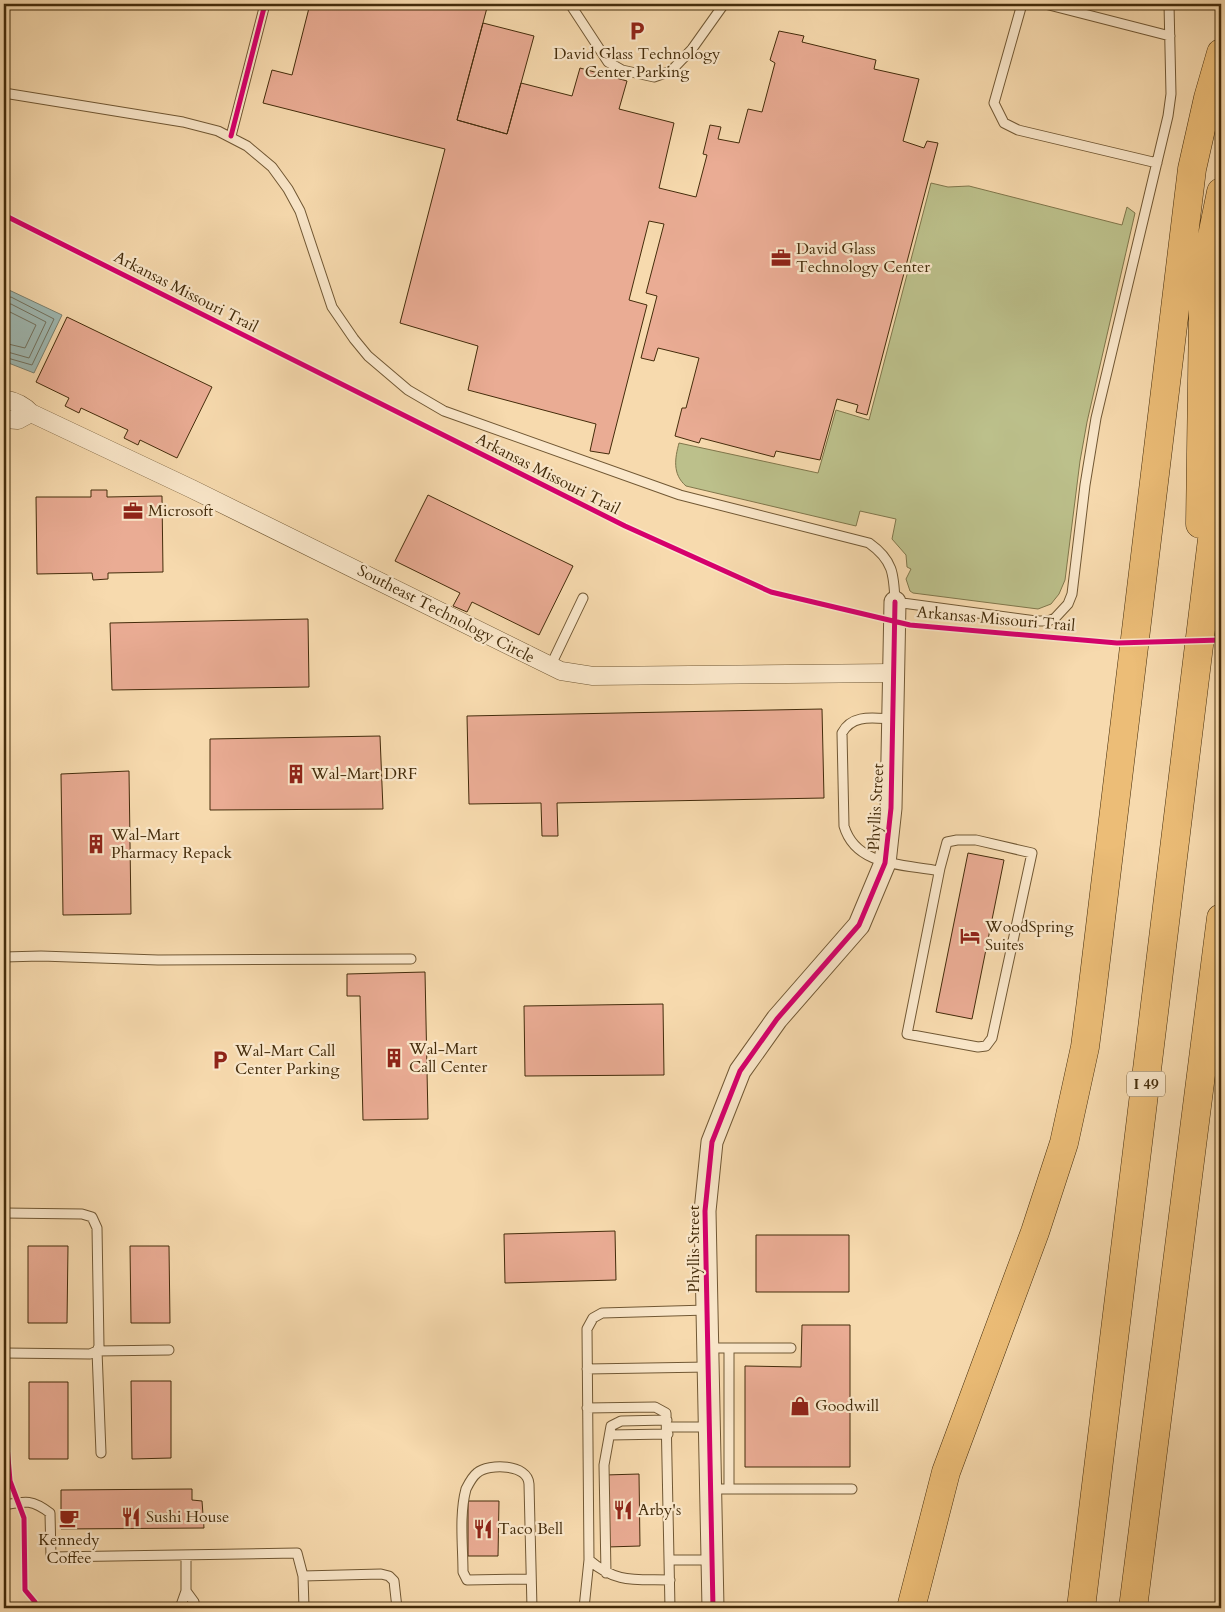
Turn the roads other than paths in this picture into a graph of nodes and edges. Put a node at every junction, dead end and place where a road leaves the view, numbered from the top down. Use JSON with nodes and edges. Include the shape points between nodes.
{"nodes":[{"id":1,"x":265,"y":4,"type":"edge"},
{"id":2,"x":570,"y":4,"type":"edge"},
{"id":3,"x":724,"y":4,"type":"edge"},
{"id":4,"x":1022,"y":4,"type":"edge"},
{"id":5,"x":1045,"y":4,"type":"edge"},
{"id":6,"x":1169,"y":4,"type":"edge"},
{"id":7,"x":1170,"y":36,"type":"junction"},
{"id":8,"x":1221,"y":53,"type":"edge"},
{"id":9,"x":4,"y":92,"type":"edge"},
{"id":10,"x":231,"y":136,"type":"junction"},
{"id":11,"x":1157,"y":163,"type":"junction"},
{"id":12,"x":1221,"y":192,"type":"edge"},
{"id":13,"x":4,"y":399,"type":"edge"},
{"id":14,"x":32,"y":413,"type":"junction"},
{"id":15,"x":4,"y":420,"type":"edge"},
{"id":16,"x":1221,"y":466,"type":"edge"},
{"id":17,"x":583,"y":598,"type":"dead end"},
{"id":18,"x":895,"y":602,"type":"junction"},
{"id":19,"x":1203,"y":608,"type":"junction"},
{"id":20,"x":550,"y":667,"type":"junction"},
{"id":21,"x":893,"y":673,"type":"junction"},
{"id":22,"x":892,"y":719,"type":"junction"},
{"id":23,"x":886,"y":863,"type":"junction"},
{"id":24,"x":939,"y":871,"type":"junction"},
{"id":25,"x":1221,"y":918,"type":"edge"},
{"id":26,"x":4,"y":957,"type":"edge"},
{"id":27,"x":411,"y":959,"type":"dead end"},
{"id":28,"x":4,"y":1214,"type":"edge"},
{"id":29,"x":707,"y":1310,"type":"junction"},
{"id":30,"x":729,"y":1348,"type":"junction"},
{"id":31,"x":791,"y":1348,"type":"dead end"},
{"id":32,"x":169,"y":1350,"type":"dead end"},
{"id":33,"x":97,"y":1351,"type":"junction"},
{"id":34,"x":4,"y":1353,"type":"edge"},
{"id":35,"x":708,"y":1358,"type":"junction"},
{"id":36,"x":587,"y":1370,"type":"junction"},
{"id":37,"x":587,"y":1408,"type":"junction"},
{"id":38,"x":667,"y":1427,"type":"junction"},
{"id":39,"x":709,"y":1427,"type":"junction"},
{"id":40,"x":610,"y":1435,"type":"junction"},
{"id":41,"x":101,"y":1454,"type":"dead end"},
{"id":42,"x":720,"y":1489,"type":"junction"},
{"id":43,"x":852,"y":1489,"type":"dead end"},
{"id":44,"x":4,"y":1505,"type":"edge"},
{"id":45,"x":186,"y":1556,"type":"junction"},
{"id":46,"x":589,"y":1560,"type":"junction"},
{"id":47,"x":670,"y":1560,"type":"junction"},
{"id":48,"x":712,"y":1560,"type":"junction"},
{"id":49,"x":606,"y":1573,"type":"junction"},
{"id":50,"x":303,"y":1576,"type":"junction"},
{"id":51,"x":531,"y":1579,"type":"junction"},
{"id":52,"x":670,"y":1580,"type":"junction"},
{"id":53,"x":186,"y":1591,"type":"junction"},
{"id":54,"x":180,"y":1608,"type":"edge"},
{"id":55,"x":195,"y":1608,"type":"edge"},
{"id":56,"x":304,"y":1608,"type":"edge"},
{"id":57,"x":397,"y":1608,"type":"edge"},
{"id":58,"x":532,"y":1608,"type":"edge"},
{"id":59,"x":584,"y":1608,"type":"edge"},
{"id":60,"x":670,"y":1608,"type":"edge"},
{"id":61,"x":713,"y":1608,"type":"edge"},
{"id":62,"x":911,"y":1608,"type":"edge"},
{"id":63,"x":1081,"y":1608,"type":"edge"},
{"id":64,"x":1133,"y":1608,"type":"edge"}],
"edges":[{"from":1,"to":10,"type":"lane"},
{"from":2,"to":3,"type":"lane","via":[[608,62],[622,70],[654,77],[671,72]]},
{"from":4,"to":11,"type":"lane","via":[[994,103],[1004,123],[1018,130]]},
{"from":5,"to":7,"type":"lane"},
{"from":6,"to":7,"type":"lane"},
{"from":7,"to":11,"type":"lane","via":[[1170,105]]},
{"from":8,"to":62,"type":"highway","via":[[1192,169],[1093,991],[1076,1094],[1045,1205],[946,1472]]},
{"from":9,"to":10,"type":"lane","via":[[162,118]]},
{"from":10,"to":18,"type":"lane","via":[[260,156],[288,188],[300,211],[332,307],[368,356],[408,390],[462,418],[680,495],[869,543],[890,563]]},
{"from":11,"to":18,"type":"lane","via":[[1096,418],[1074,582],[1068,604],[1055,618],[1036,621]]},
{"from":12,"to":19,"type":"highway","via":[[1209,251],[1204,311],[1199,500]]},
{"from":13,"to":14,"type":"street","name":"Southeast Technology Circle","via":[[14,401]]},
{"from":14,"to":15,"type":"street","via":[[18,420]]},
{"from":14,"to":20,"type":"street","name":"Southeast Technology Circle","via":[[296,539]]},
{"from":16,"to":19,"type":"highway","number":"I 49"},
{"from":17,"to":20,"type":"lane"},
{"from":18,"to":21,"type":"street","name":"Phyllis Street"},
{"from":19,"to":63,"type":"highway","number":"I 49"},
{"from":20,"to":21,"type":"street","name":"Southeast Technology Circle","via":[[571,674],[593,676]]},
{"from":21,"to":22,"type":"street","name":"Phyllis Street"},
{"from":22,"to":23,"type":"street","name":"Phyllis Street","via":[[891,808]]},
{"from":22,"to":23,"type":"lane","via":[[855,720],[846,725],[841,745],[847,835],[861,853]]},
{"from":23,"to":24,"type":"lane"},
{"from":23,"to":29,"type":"street","name":"Phyllis Street","via":[[859,925],[772,1027],[740,1071],[722,1115],[712,1142],[705,1211]]},
{"from":24,"to":24,"type":"lane","via":[[947,842],[957,840],[976,840],[1032,853],[992,1038],[986,1046],[907,1034]]},
{"from":25,"to":64,"type":"highway"},
{"from":26,"to":27,"type":"lane"},
{"from":28,"to":33,"type":"lane","via":[[82,1214],[92,1217],[97,1228]]},
{"from":29,"to":35,"type":"street","name":"Phyllis Street"},
{"from":29,"to":36,"type":"lane","via":[[597,1314],[587,1329]]},
{"from":30,"to":31,"type":"lane"},
{"from":30,"to":35,"type":"lane"},
{"from":30,"to":42,"type":"lane"},
{"from":32,"to":33,"type":"lane"},
{"from":33,"to":34,"type":"lane","via":[[90,1354]]},
{"from":33,"to":41,"type":"lane"},
{"from":35,"to":36,"type":"lane"},
{"from":35,"to":39,"type":"street","name":"Phyllis Street"},
{"from":36,"to":37,"type":"lane"},
{"from":37,"to":38,"type":"lane","via":[[655,1407],[666,1413]]},
{"from":37,"to":46,"type":"lane"},
{"from":38,"to":39,"type":"lane"},
{"from":38,"to":40,"type":"lane"},
{"from":38,"to":40,"type":"lane","via":[[621,1421],[611,1426]]},
{"from":38,"to":47,"type":"lane"},
{"from":39,"to":42,"type":"street","name":"Phyllis Street"},
{"from":40,"to":49,"type":"lane","via":[[604,1465]]},
{"from":42,"to":43,"type":"lane"},
{"from":42,"to":48,"type":"street","name":"Phyllis Street"},
{"from":44,"to":45,"type":"lane","via":[[35,1502],[50,1513],[51,1557]]},
{"from":45,"to":50,"type":"lane","via":[[297,1553]]},
{"from":45,"to":53,"type":"lane"},
{"from":46,"to":49,"type":"lane"},
{"from":46,"to":59,"type":"lane"},
{"from":47,"to":48,"type":"lane"},
{"from":47,"to":52,"type":"lane"},
{"from":48,"to":61,"type":"street","name":"Phyllis Street"},
{"from":49,"to":52,"type":"lane","via":[[619,1578]]},
{"from":50,"to":56,"type":"lane"},
{"from":50,"to":57,"type":"lane","via":[[389,1576],[396,1586]]},
{"from":51,"to":51,"type":"lane","via":[[467,1580],[463,1572],[463,1512],[467,1488],[477,1473],[487,1469],[516,1468],[529,1478]]},
{"from":51,"to":58,"type":"lane"},
{"from":52,"to":60,"type":"lane"},
{"from":53,"to":54,"type":"lane"},
{"from":53,"to":55,"type":"lane"}]}
